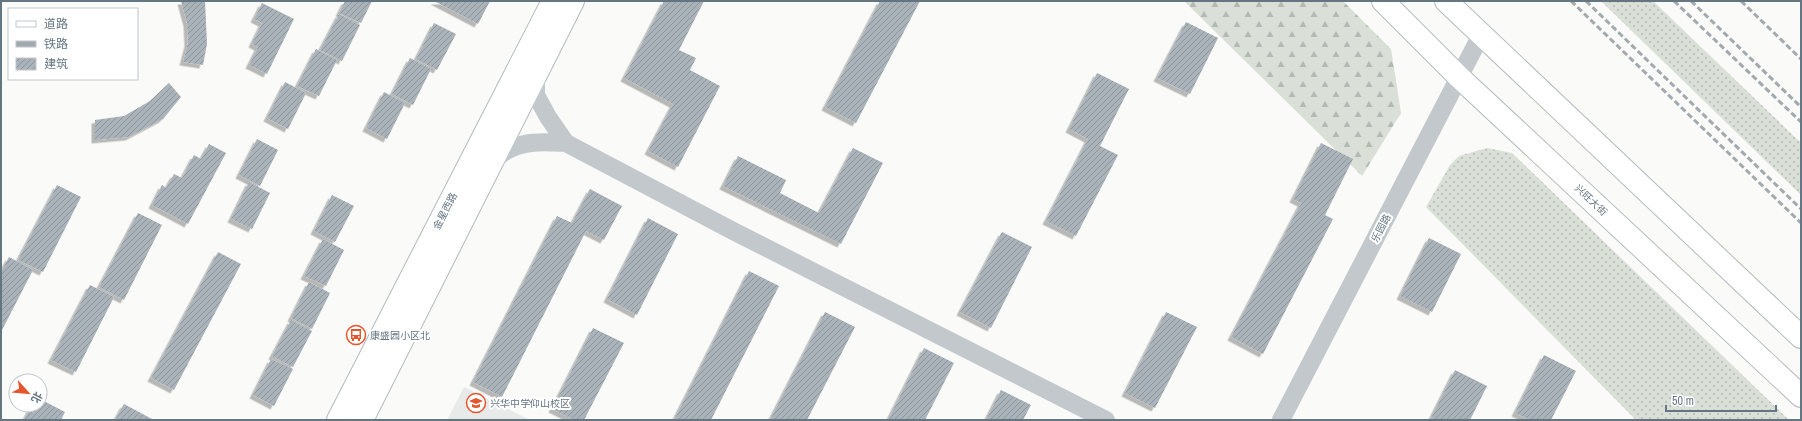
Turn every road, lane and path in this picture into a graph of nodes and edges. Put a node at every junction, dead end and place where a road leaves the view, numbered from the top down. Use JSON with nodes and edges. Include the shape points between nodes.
{"nodes":[{"id":1,"x":553,"y":1,"type":"edge"},
{"id":2,"x":573,"y":1,"type":"edge"},
{"id":3,"x":1383,"y":1,"type":"edge"},
{"id":4,"x":1446,"y":1,"type":"edge"},
{"id":5,"x":1481,"y":35,"type":"junction"},
{"id":6,"x":536,"y":74,"type":"junction"},
{"id":7,"x":1459,"y":77,"type":"junction"},
{"id":8,"x":566,"y":143,"type":"junction"},
{"id":9,"x":492,"y":163,"type":"junction"},
{"id":10,"x":1801,"y":337,"type":"edge"},
{"id":11,"x":1800,"y":395,"type":"edge"},
{"id":12,"x":338,"y":420,"type":"edge"},
{"id":13,"x":362,"y":420,"type":"edge"},
{"id":14,"x":1106,"y":420,"type":"edge"},
{"id":15,"x":1281,"y":420,"type":"edge"}],
"edges":[{"from":1,"to":12,"type":"main road","name":"金星西路"},
{"from":2,"to":6,"type":"main road","name":"金星西路"},
{"from":3,"to":7,"type":"main road","name":"兴旺大街"},
{"from":4,"to":5,"type":"main road"},
{"from":5,"to":7,"type":"street","name":"乐园路"},
{"from":5,"to":10,"type":"main road"},
{"from":6,"to":8,"type":"street","via":[[536,95]]},
{"from":6,"to":9,"type":"main road","name":"金星西路"},
{"from":7,"to":11,"type":"main road","name":"兴旺大街"},
{"from":7,"to":15,"type":"street","name":"乐园路"},
{"from":8,"to":9,"type":"street","via":[[524,144],[506,151]]},
{"from":8,"to":14,"type":"street","via":[[735,232]]},
{"from":9,"to":13,"type":"main road","name":"金星西路"}]}
